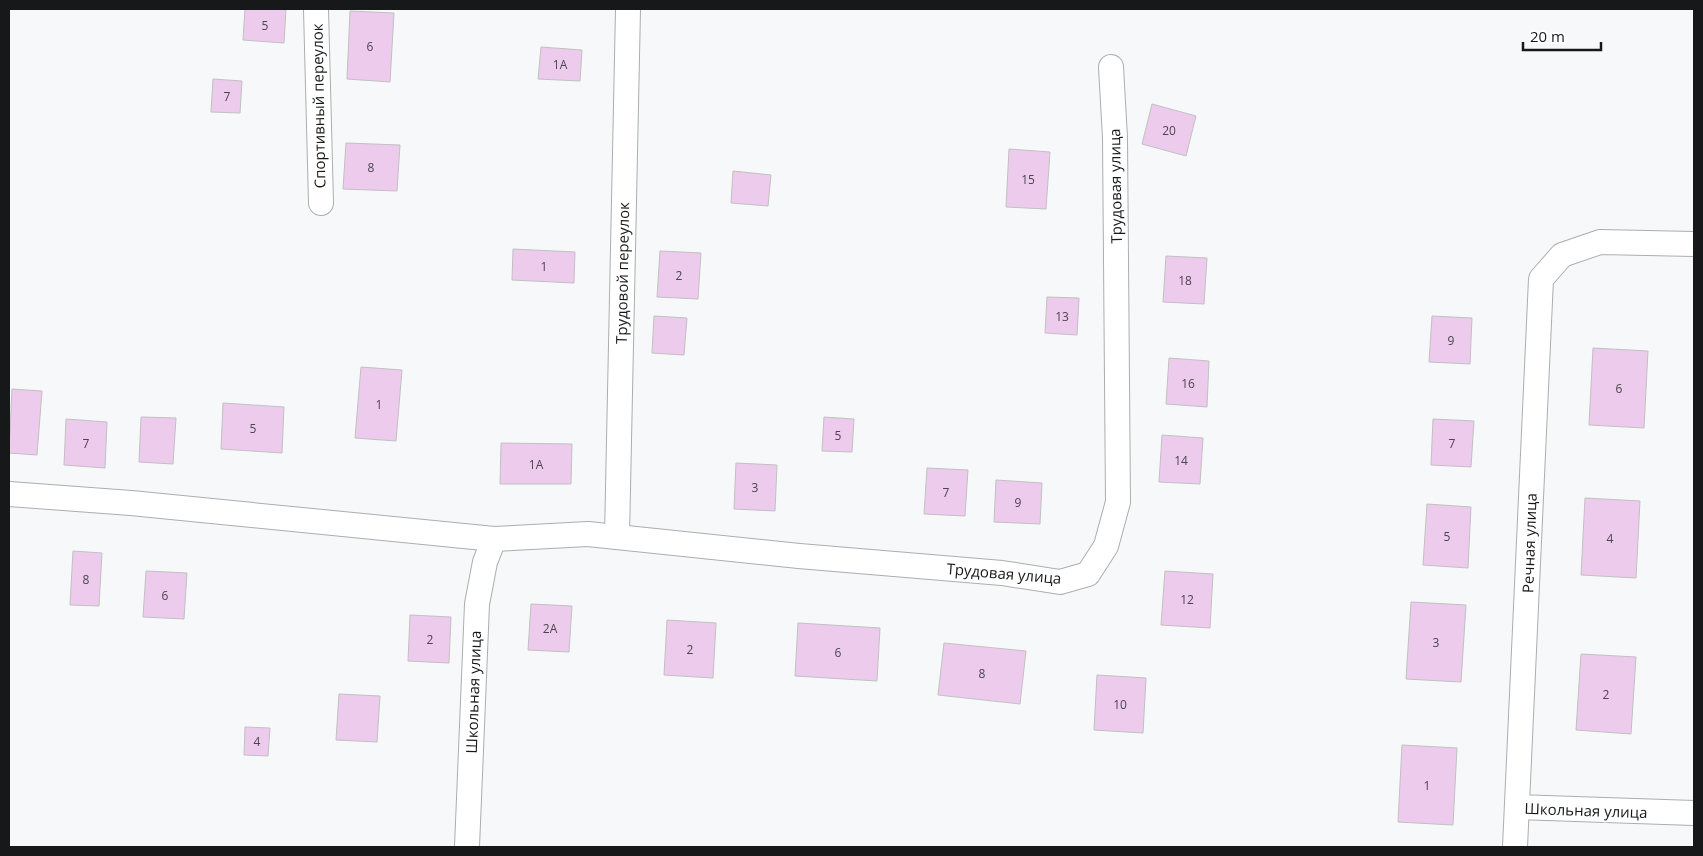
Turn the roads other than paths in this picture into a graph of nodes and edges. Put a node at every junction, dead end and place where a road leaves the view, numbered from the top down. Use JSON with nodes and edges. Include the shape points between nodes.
{"nodes":[{"id":1,"x":316,"y":9,"type":"edge"},
{"id":2,"x":628,"y":9,"type":"edge"},
{"id":3,"x":1111,"y":68,"type":"dead end"},
{"id":4,"x":321,"y":203,"type":"dead end"},
{"id":5,"x":1694,"y":244,"type":"edge"},
{"id":6,"x":9,"y":494,"type":"edge"},
{"id":7,"x":617,"y":537,"type":"junction"},
{"id":8,"x":494,"y":539,"type":"junction"},
{"id":9,"x":1518,"y":807,"type":"junction"},
{"id":10,"x":1694,"y":813,"type":"edge"},
{"id":11,"x":467,"y":847,"type":"edge"},
{"id":12,"x":1515,"y":847,"type":"edge"}],
"edges":[{"from":1,"to":4,"type":"street","name":"Спортивный переулок"},
{"from":2,"to":7,"type":"street","name":"Трудовой переулок"},
{"from":3,"to":7,"type":"street","name":"Трудовая улица","via":[[1115,138],[1118,502],[1106,546],[1088,574],[1060,582],[1002,573]]},
{"from":5,"to":9,"type":"street","name":"Речная улица","via":[[1600,242],[1562,255],[1541,279]]},
{"from":6,"to":8,"type":"street","name":"Трудовая улица"},
{"from":7,"to":8,"type":"street","name":"Трудовая улица","via":[[588,534]]},
{"from":8,"to":11,"type":"street","name":"Школьная улица","via":[[485,562],[477,604]]},
{"from":9,"to":10,"type":"street","name":"Школьная улица"},
{"from":9,"to":12,"type":"street","name":"Школьная улица"}]}
